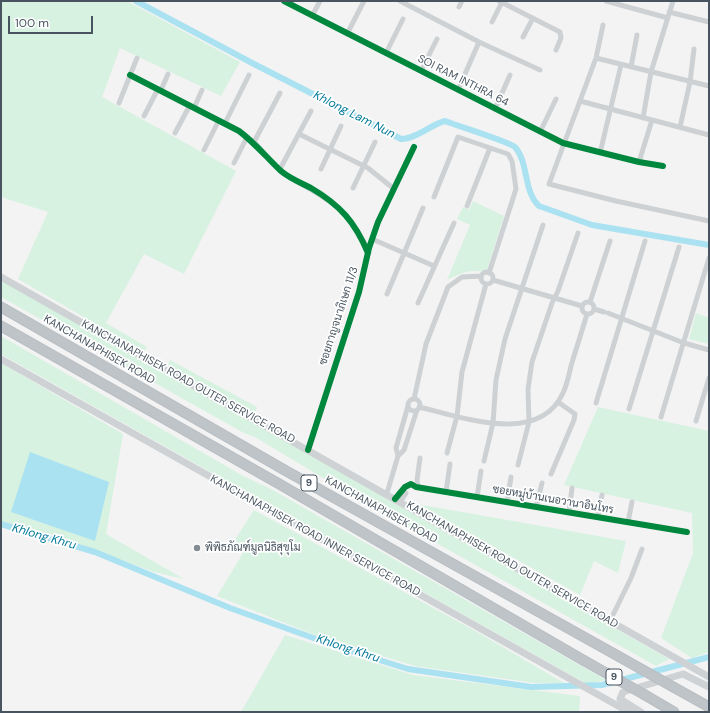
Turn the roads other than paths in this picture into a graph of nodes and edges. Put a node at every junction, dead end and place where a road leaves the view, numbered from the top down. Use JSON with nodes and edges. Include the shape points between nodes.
{"nodes":[{"id":1,"x":284,"y":1,"type":"edge"},
{"id":2,"x":320,"y":1,"type":"edge"},
{"id":3,"x":364,"y":1,"type":"edge"},
{"id":4,"x":400,"y":1,"type":"edge"},
{"id":5,"x":462,"y":1,"type":"edge"},
{"id":6,"x":606,"y":1,"type":"edge"},
{"id":7,"x":673,"y":1,"type":"edge"},
{"id":8,"x":501,"y":2,"type":"edge"},
{"id":9,"x":459,"y":7,"type":"dead end"},
{"id":10,"x":669,"y":15,"type":"junction"},
{"id":11,"x":312,"y":16,"type":"junction"},
{"id":12,"x":533,"y":18,"type":"junction"},
{"id":13,"x":403,"y":20,"type":"dead end"},
{"id":14,"x":492,"y":22,"type":"dead end"},
{"id":15,"x":709,"y":22,"type":"edge"},
{"id":16,"x":603,"y":25,"type":"dead end"},
{"id":17,"x":348,"y":34,"type":"junction"},
{"id":18,"x":637,"y":35,"type":"dead end"},
{"id":19,"x":523,"y":37,"type":"dead end"},
{"id":20,"x":436,"y":39,"type":"dead end"},
{"id":21,"x":479,"y":42,"type":"junction"},
{"id":22,"x":694,"y":49,"type":"dead end"},
{"id":23,"x":556,"y":50,"type":"dead end"},
{"id":24,"x":386,"y":53,"type":"junction"},
{"id":25,"x":137,"y":58,"type":"dead end"},
{"id":26,"x":596,"y":58,"type":"junction"},
{"id":27,"x":621,"y":65,"type":"junction"},
{"id":28,"x":631,"y":67,"type":"junction"},
{"id":29,"x":540,"y":70,"type":"dead end"},
{"id":30,"x":421,"y":71,"type":"junction"},
{"id":31,"x":651,"y":72,"type":"junction"},
{"id":32,"x":168,"y":74,"type":"dead end"},
{"id":33,"x":130,"y":75,"type":"junction"},
{"id":34,"x":249,"y":75,"type":"dead end"},
{"id":35,"x":510,"y":75,"type":"dead end"},
{"id":36,"x":690,"y":82,"type":"junction"},
{"id":37,"x":709,"y":86,"type":"edge"},
{"id":38,"x":159,"y":90,"type":"junction"},
{"id":39,"x":202,"y":90,"type":"dead end"},
{"id":40,"x":458,"y":90,"type":"junction"},
{"id":41,"x":280,"y":93,"type":"dead end"},
{"id":42,"x":556,"y":99,"type":"dead end"},
{"id":43,"x":580,"y":100,"type":"junction"},
{"id":44,"x":119,"y":103,"type":"dead end"},
{"id":45,"x":192,"y":106,"type":"junction"},
{"id":46,"x":495,"y":109,"type":"junction"},
{"id":47,"x":610,"y":109,"type":"junction"},
{"id":48,"x":311,"y":111,"type":"dead end"},
{"id":49,"x":144,"y":116,"type":"dead end"},
{"id":50,"x":643,"y":118,"type":"junction"},
{"id":51,"x":219,"y":120,"type":"junction"},
{"id":52,"x":652,"y":120,"type":"junction"},
{"id":53,"x":225,"y":124,"type":"junction"},
{"id":54,"x":341,"y":126,"type":"dead end"},
{"id":55,"x":680,"y":127,"type":"junction"},
{"id":56,"x":540,"y":132,"type":"junction"},
{"id":57,"x":175,"y":133,"type":"dead end"},
{"id":58,"x":299,"y":134,"type":"junction"},
{"id":59,"x":709,"y":135,"type":"edge"},
{"id":60,"x":247,"y":137,"type":"junction"},
{"id":61,"x":254,"y":142,"type":"junction"},
{"id":62,"x":375,"y":142,"type":"dead end"},
{"id":63,"x":563,"y":144,"type":"junction"},
{"id":64,"x":414,"y":147,"type":"dead end"},
{"id":65,"x":490,"y":148,"type":"junction"},
{"id":66,"x":330,"y":149,"type":"junction"},
{"id":67,"x":204,"y":150,"type":"dead end"},
{"id":68,"x":600,"y":153,"type":"junction"},
{"id":69,"x":639,"y":162,"type":"junction"},
{"id":70,"x":234,"y":163,"type":"dead end"},
{"id":71,"x":363,"y":166,"type":"junction"},
{"id":72,"x":663,"y":166,"type":"dead end"},
{"id":73,"x":280,"y":169,"type":"junction"},
{"id":74,"x":321,"y":169,"type":"dead end"},
{"id":75,"x":353,"y":188,"type":"dead end"},
{"id":76,"x":394,"y":189,"type":"junction"},
{"id":77,"x":434,"y":197,"type":"dead end"},
{"id":78,"x":467,"y":206,"type":"dead end"},
{"id":79,"x":423,"y":208,"type":"dead end"},
{"id":80,"x":709,"y":221,"type":"edge"},
{"id":81,"x":454,"y":222,"type":"dead end"},
{"id":82,"x":543,"y":225,"type":"dead end"},
{"id":83,"x":578,"y":233,"type":"dead end"},
{"id":84,"x":372,"y":239,"type":"junction"},
{"id":85,"x":610,"y":241,"type":"dead end"},
{"id":86,"x":645,"y":241,"type":"dead end"},
{"id":87,"x":678,"y":247,"type":"dead end"},
{"id":88,"x":368,"y":253,"type":"junction"},
{"id":89,"x":404,"y":253,"type":"junction"},
{"id":90,"x":709,"y":258,"type":"edge"},
{"id":91,"x":434,"y":266,"type":"junction"},
{"id":92,"x":489,"y":272,"type":"junction"},
{"id":93,"x":481,"y":276,"type":"junction"},
{"id":94,"x":1,"y":277,"type":"edge"},
{"id":95,"x":493,"y":280,"type":"junction"},
{"id":96,"x":486,"y":284,"type":"junction"},
{"id":97,"x":522,"y":288,"type":"junction"},
{"id":98,"x":387,"y":294,"type":"dead end"},
{"id":99,"x":554,"y":298,"type":"junction"},
{"id":100,"x":590,"y":302,"type":"junction"},
{"id":101,"x":418,"y":304,"type":"dead end"},
{"id":102,"x":582,"y":306,"type":"junction"},
{"id":103,"x":1,"y":307,"type":"edge"},
{"id":104,"x":594,"y":309,"type":"junction"},
{"id":105,"x":587,"y":314,"type":"junction"},
{"id":106,"x":621,"y":319,"type":"junction"},
{"id":107,"x":1,"y":326,"type":"edge"},
{"id":108,"x":653,"y":330,"type":"junction"},
{"id":109,"x":684,"y":343,"type":"junction"},
{"id":110,"x":709,"y":350,"type":"edge"},
{"id":111,"x":1,"y":359,"type":"edge"},
{"id":112,"x":709,"y":378,"type":"edge"},
{"id":113,"x":414,"y":399,"type":"junction"},
{"id":114,"x":558,"y":402,"type":"junction"},
{"id":115,"x":596,"y":403,"type":"dead end"},
{"id":116,"x":408,"y":406,"type":"junction"},
{"id":117,"x":418,"y":408,"type":"junction"},
{"id":118,"x":629,"y":409,"type":"dead end"},
{"id":119,"x":457,"y":416,"type":"junction"},
{"id":120,"x":661,"y":417,"type":"dead end"},
{"id":121,"x":696,"y":421,"type":"dead end"},
{"id":122,"x":529,"y":422,"type":"junction"},
{"id":123,"x":493,"y":423,"type":"junction"},
{"id":124,"x":308,"y":450,"type":"junction"},
{"id":125,"x":447,"y":454,"type":"dead end"},
{"id":126,"x":398,"y":456,"type":"junction"},
{"id":127,"x":420,"y":458,"type":"dead end"},
{"id":128,"x":484,"y":461,"type":"dead end"},
{"id":129,"x":450,"y":464,"type":"dead end"},
{"id":130,"x":518,"y":465,"type":"dead end"},
{"id":131,"x":481,"y":471,"type":"dead end"},
{"id":132,"x":551,"y":474,"type":"dead end"},
{"id":133,"x":511,"y":477,"type":"dead end"},
{"id":134,"x":542,"y":483,"type":"dead end"},
{"id":135,"x":417,"y":487,"type":"junction"},
{"id":136,"x":572,"y":488,"type":"dead end"},
{"id":137,"x":446,"y":492,"type":"junction"},
{"id":138,"x":386,"y":494,"type":"junction"},
{"id":139,"x":602,"y":496,"type":"dead end"},
{"id":140,"x":477,"y":497,"type":"junction"},
{"id":141,"x":398,"y":500,"type":"junction"},
{"id":142,"x":507,"y":502,"type":"junction"},
{"id":143,"x":632,"y":502,"type":"dead end"},
{"id":144,"x":536,"y":507,"type":"junction"},
{"id":145,"x":569,"y":512,"type":"junction"},
{"id":146,"x":598,"y":517,"type":"junction"},
{"id":147,"x":628,"y":522,"type":"junction"},
{"id":148,"x":687,"y":532,"type":"dead end"},
{"id":149,"x":642,"y":549,"type":"dead end"},
{"id":150,"x":610,"y":622,"type":"junction"},
{"id":151,"x":709,"y":677,"type":"edge"},
{"id":152,"x":709,"y":687,"type":"edge"},
{"id":153,"x":709,"y":707,"type":"edge"},
{"id":154,"x":629,"y":712,"type":"edge"},
{"id":155,"x":641,"y":712,"type":"edge"},
{"id":156,"x":674,"y":712,"type":"edge"}],
"edges":[{"from":1,"to":11,"type":"street","name":"SOI RAM INTHRA 64"},
{"from":2,"to":11,"type":"street"},
{"from":3,"to":17,"type":"street"},
{"from":4,"to":21,"type":"street"},
{"from":5,"to":9,"type":"street"},
{"from":6,"to":10,"type":"street"},
{"from":7,"to":10,"type":"street"},
{"from":8,"to":12,"type":"street"},
{"from":8,"to":14,"type":"street"},
{"from":10,"to":15,"type":"street"},
{"from":10,"to":31,"type":"street"},
{"from":11,"to":17,"type":"street","name":"SOI RAM INTHRA 64"},
{"from":12,"to":19,"type":"street"},
{"from":12,"to":23,"type":"street","via":[[560,32],[561,38]]},
{"from":13,"to":24,"type":"street"},
{"from":16,"to":26,"type":"street"},
{"from":17,"to":24,"type":"street","name":"SOI RAM INTHRA 64"},
{"from":18,"to":28,"type":"street"},
{"from":20,"to":30,"type":"street"},
{"from":21,"to":29,"type":"street"},
{"from":21,"to":40,"type":"street"},
{"from":22,"to":36,"type":"street"},
{"from":24,"to":30,"type":"street","name":"SOI RAM INTHRA 64"},
{"from":25,"to":33,"type":"street"},
{"from":26,"to":27,"type":"street"},
{"from":26,"to":43,"type":"street"},
{"from":27,"to":28,"type":"street"},
{"from":27,"to":47,"type":"street"},
{"from":28,"to":31,"type":"street"},
{"from":30,"to":40,"type":"street","name":"SOI RAM INTHRA 64"},
{"from":31,"to":36,"type":"street"},
{"from":31,"to":50,"type":"street"},
{"from":32,"to":38,"type":"street"},
{"from":33,"to":38,"type":"street"},
{"from":33,"to":44,"type":"street"},
{"from":34,"to":53,"type":"street"},
{"from":35,"to":46,"type":"street"},
{"from":36,"to":37,"type":"street"},
{"from":36,"to":55,"type":"street"},
{"from":38,"to":45,"type":"street"},
{"from":38,"to":49,"type":"street"},
{"from":39,"to":45,"type":"street"},
{"from":40,"to":46,"type":"street","name":"SOI RAM INTHRA 64"},
{"from":41,"to":61,"type":"street"},
{"from":42,"to":56,"type":"street"},
{"from":43,"to":47,"type":"street"},
{"from":43,"to":63,"type":"street"},
{"from":45,"to":51,"type":"street"},
{"from":45,"to":57,"type":"street"},
{"from":46,"to":56,"type":"street","name":"SOI RAM INTHRA 64"},
{"from":47,"to":50,"type":"street"},
{"from":47,"to":68,"type":"street"},
{"from":48,"to":58,"type":"street"},
{"from":50,"to":52,"type":"street"},
{"from":51,"to":53,"type":"street"},
{"from":51,"to":67,"type":"street"},
{"from":52,"to":55,"type":"street"},
{"from":52,"to":69,"type":"street"},
{"from":53,"to":60,"type":"street"},
{"from":54,"to":66,"type":"street"},
{"from":55,"to":59,"type":"street"},
{"from":56,"to":63,"type":"street","name":"SOI RAM INTHRA 64"},
{"from":58,"to":66,"type":"street"},
{"from":58,"to":73,"type":"street"},
{"from":60,"to":61,"type":"street"},
{"from":60,"to":70,"type":"street"},
{"from":61,"to":73,"type":"street"},
{"from":62,"to":71,"type":"street"},
{"from":63,"to":68,"type":"street","name":"SOI RAM INTHRA 64"},
{"from":63,"to":80,"type":"street","via":[[548,182],[551,185]]},
{"from":64,"to":76,"type":"street","name":"ซอยกาญจนาภิเษก 11/3"},
{"from":65,"to":77,"type":"street","via":[[458,137]]},
{"from":65,"to":78,"type":"street"},
{"from":65,"to":92,"type":"street","via":[[508,154],[512,161],[516,189]]},
{"from":66,"to":71,"type":"street"},
{"from":66,"to":74,"type":"street"},
{"from":68,"to":69,"type":"street","name":"SOI RAM INTHRA 64"},
{"from":69,"to":72,"type":"street","name":"SOI RAM INTHRA 64"},
{"from":71,"to":75,"type":"street"},
{"from":71,"to":76,"type":"street","via":[[383,178]]},
{"from":73,"to":88,"type":"street","via":[[341,209],[352,221]]},
{"from":76,"to":84,"type":"street","name":"ซอยกาญจนาภิเษก 11/3"},
{"from":79,"to":89,"type":"street"},
{"from":81,"to":91,"type":"street"},
{"from":82,"to":97,"type":"street"},
{"from":83,"to":99,"type":"street"},
{"from":84,"to":88,"type":"street","name":"ซอยกาญจนาภิเษก 11/3"},
{"from":84,"to":89,"type":"street"},
{"from":85,"to":100,"type":"street"},
{"from":86,"to":106,"type":"street"},
{"from":87,"to":108,"type":"street"},
{"from":88,"to":124,"type":"street","name":"ซอยกาญจนาภิเษก 11/3","via":[[359,292]]},
{"from":89,"to":91,"type":"street"},
{"from":89,"to":98,"type":"street"},
{"from":90,"to":109,"type":"street"},
{"from":91,"to":101,"type":"street"},
{"from":92,"to":93,"type":"street"},
{"from":92,"to":95,"type":"street"},
{"from":93,"to":96,"type":"street","via":[[481,280]]},
{"from":93,"to":113,"type":"street","via":[[462,277],[448,287],[426,344]]},
{"from":94,"to":124,"type":"main road","name":"KANCHANAPHISEK ROAD OUTER SERVICE ROAD"},
{"from":95,"to":96,"type":"street"},
{"from":95,"to":97,"type":"street"},
{"from":96,"to":119,"type":"street","via":[[462,372]]},
{"from":97,"to":99,"type":"street"},
{"from":97,"to":123,"type":"street","via":[[505,340],[496,380]]},
{"from":99,"to":102,"type":"street"},
{"from":99,"to":122,"type":"street","via":[[532,362],[528,389]]},
{"from":100,"to":102,"type":"street"},
{"from":100,"to":104,"type":"street"},
{"from":102,"to":105,"type":"street"},
{"from":103,"to":153,"type":"highway","name":"KANCHANAPHISEK ROAD","number":"9","bridge":true,"via":[[288,472]]},
{"from":104,"to":105,"type":"street"},
{"from":104,"to":106,"type":"street"},
{"from":105,"to":114,"type":"street","via":[[564,392]]},
{"from":106,"to":108,"type":"street"},
{"from":106,"to":115,"type":"street"},
{"from":107,"to":156,"type":"highway","number":"9","bridge":true},
{"from":108,"to":109,"type":"street"},
{"from":108,"to":118,"type":"street"},
{"from":109,"to":110,"type":"street"},
{"from":109,"to":120,"type":"street"},
{"from":111,"to":154,"type":"main road","name":"KANCHANAPHISEK ROAD INNER SERVICE ROAD"},
{"from":112,"to":121,"type":"street"},
{"from":113,"to":116,"type":"street"},
{"from":113,"to":117,"type":"street","via":[[419,402]]},
{"from":114,"to":122,"type":"street","via":[[550,412]]},
{"from":114,"to":132,"type":"street","via":[[575,414]]},
{"from":116,"to":117,"type":"street","via":[[411,410]]},
{"from":116,"to":126,"type":"street","via":[[396,448]]},
{"from":117,"to":119,"type":"street"},
{"from":117,"to":126,"type":"street","via":[[404,450]]},
{"from":119,"to":123,"type":"street"},
{"from":119,"to":125,"type":"street"},
{"from":122,"to":123,"type":"street","via":[[506,425]]},
{"from":122,"to":130,"type":"street"},
{"from":123,"to":128,"type":"street"},
{"from":124,"to":138,"type":"main road","name":"KANCHANAPHISEK ROAD OUTER SERVICE ROAD"},
{"from":126,"to":138,"type":"street"},
{"from":127,"to":135,"type":"street"},
{"from":129,"to":137,"type":"street"},
{"from":131,"to":140,"type":"street"},
{"from":133,"to":142,"type":"street"},
{"from":134,"to":144,"type":"street"},
{"from":135,"to":137,"type":"street","name":"ซอยหมู่บ้านเนอวานาอินโทร"},
{"from":135,"to":141,"type":"street","name":"ซอยหมู่บ้านเนอวานาอินโทร","via":[[406,490]]},
{"from":136,"to":145,"type":"street"},
{"from":137,"to":140,"type":"street","name":"ซอยหมู่บ้านเนอวานาอินโทร"},
{"from":138,"to":141,"type":"main road","name":"KANCHANAPHISEK ROAD OUTER SERVICE ROAD"},
{"from":139,"to":146,"type":"street"},
{"from":140,"to":142,"type":"street","name":"ซอยหมู่บ้านเนอวานาอินโทร"},
{"from":141,"to":150,"type":"main road","name":"KANCHANAPHISEK ROAD OUTER SERVICE ROAD"},
{"from":142,"to":144,"type":"street","name":"ซอยหมู่บ้านเนอวานาอินโทร"},
{"from":143,"to":147,"type":"street"},
{"from":144,"to":145,"type":"street","name":"ซอยหมู่บ้านเนอวานาอินโทร"},
{"from":145,"to":146,"type":"street","name":"ซอยหมู่บ้านเนอวานาอินโทร"},
{"from":146,"to":147,"type":"street","name":"ซอยหมู่บ้านเนอวานาอินโทร"},
{"from":147,"to":148,"type":"street","name":"ซอยหมู่บ้านเนอวานาอินโทร"},
{"from":149,"to":150,"type":"street"},
{"from":150,"to":151,"type":"main road","name":"KANCHANAPHISEK ROAD OUTER SERVICE ROAD"},
{"from":152,"to":155,"type":"main road","via":[[683,674],[623,692],[620,699]]}]}
